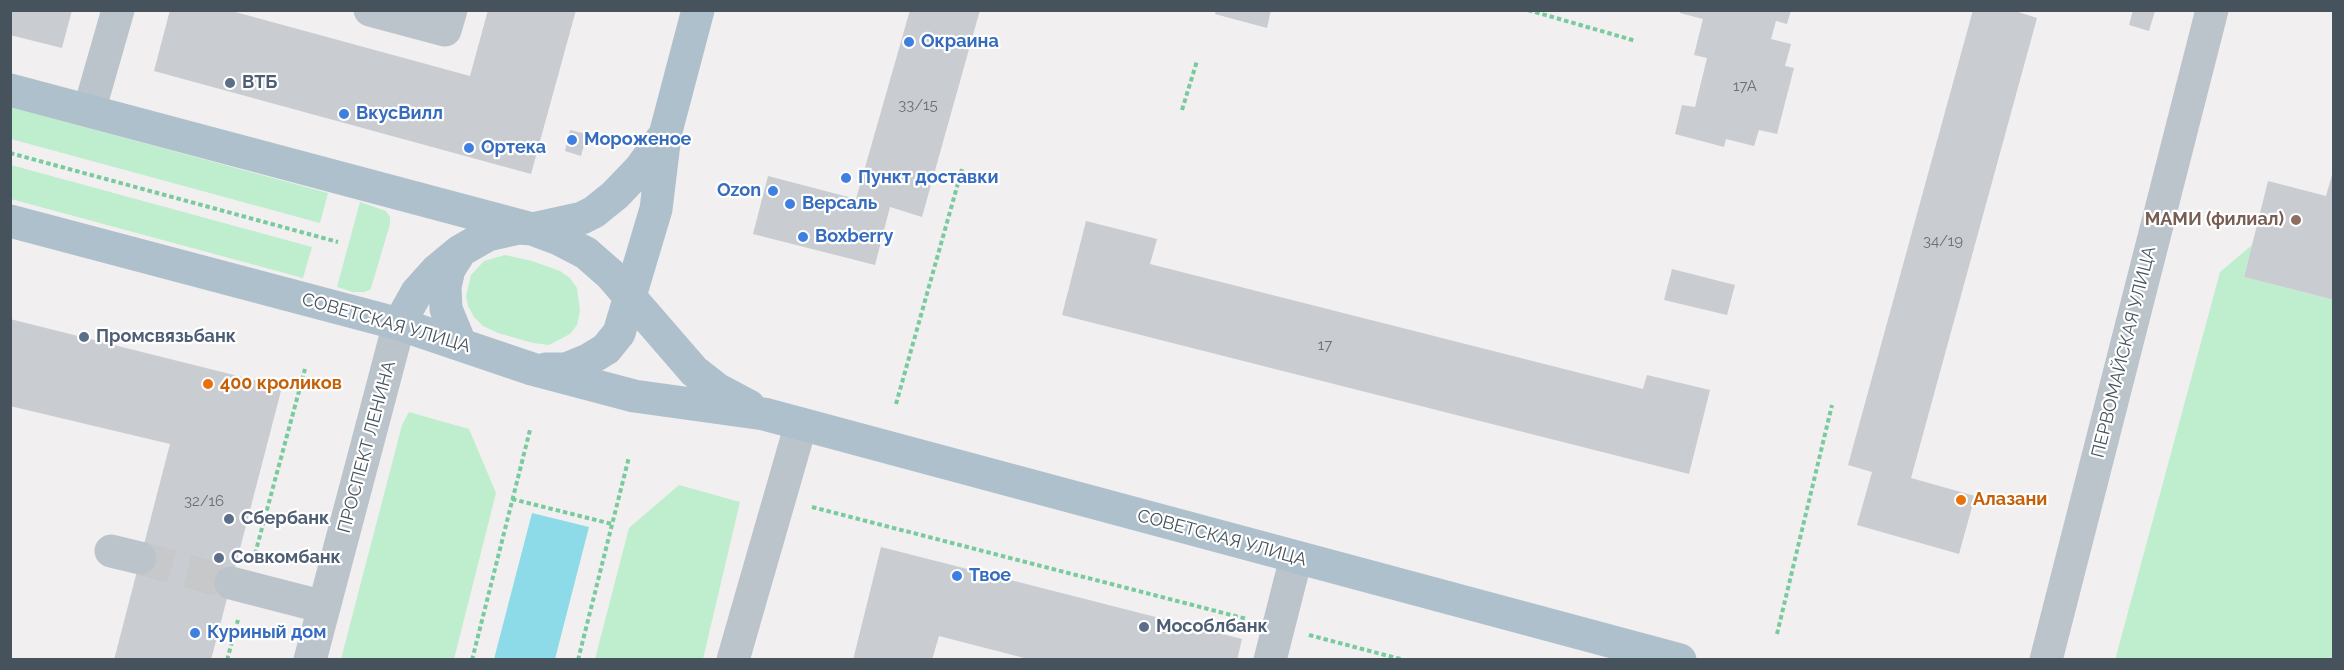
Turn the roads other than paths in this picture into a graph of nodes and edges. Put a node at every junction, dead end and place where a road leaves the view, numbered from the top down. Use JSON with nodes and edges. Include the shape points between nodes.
{"nodes":[{"id":1,"x":118,"y":10,"type":"edge"},
{"id":2,"x":370,"y":10,"type":"edge"},
{"id":3,"x":451,"y":10,"type":"edge"},
{"id":4,"x":698,"y":10,"type":"edge"},
{"id":5,"x":2212,"y":10,"type":"edge"},
{"id":6,"x":10,"y":90,"type":"edge"},
{"id":7,"x":89,"y":111,"type":"junction"},
{"id":8,"x":665,"y":135,"type":"junction"},
{"id":9,"x":10,"y":221,"type":"edge"},
{"id":10,"x":532,"y":229,"type":"junction"},
{"id":11,"x":460,"y":251,"type":"junction"},
{"id":12,"x":631,"y":298,"type":"junction"},
{"id":13,"x":399,"y":324,"type":"junction"},
{"id":14,"x":460,"y":343,"type":"junction"},
{"id":15,"x":532,"y":369,"type":"junction"},
{"id":16,"x":764,"y":414,"type":"junction"},
{"id":17,"x":801,"y":424,"type":"junction"},
{"id":18,"x":1296,"y":558,"type":"junction"},
{"id":19,"x":239,"y":585,"type":"tunnel mouth"},
{"id":20,"x":324,"y":607,"type":"junction"},
{"id":21,"x":310,"y":660,"type":"edge"},
{"id":22,"x":733,"y":660,"type":"edge"},
{"id":23,"x":1270,"y":660,"type":"edge"},
{"id":24,"x":1680,"y":660,"type":"edge"},
{"id":25,"x":2046,"y":660,"type":"edge"}],
"edges":[{"from":1,"to":7,"type":"street"},
{"from":2,"to":3,"type":"street","via":[[445,30]]},
{"from":4,"to":8,"type":"main road","name":"ПРОСПЕКТ ЛЕНИНА"},
{"from":5,"to":25,"type":"street","name":"ПЕРВОМАЙСКАЯ УЛИЦА"},
{"from":6,"to":7,"type":"main road"},
{"from":7,"to":10,"type":"main road"},
{"from":8,"to":10,"type":"main road","name":"ПРОСПЕКТ ЛЕНИНА","via":[[640,169],[594,212]]},
{"from":8,"to":12,"type":"main road","name":"ПРОСПЕКТ ЛЕНИНА","via":[[656,209]]},
{"from":9,"to":13,"type":"main road","name":"СОВЕТСКАЯ УЛИЦА"},
{"from":10,"to":11,"type":"main road","name":"ПРОСПЕКТ ЛЕНИНА","via":[[488,235]]},
{"from":10,"to":12,"type":"main road","via":[[586,253]]},
{"from":11,"to":13,"type":"main road","name":"ПРОСПЕКТ ЛЕНИНА","via":[[417,292]]},
{"from":11,"to":14,"type":"main road","via":[[449,269],[445,287],[446,309]]},
{"from":12,"to":15,"type":"main road","name":"ПРОСПЕКТ ЛЕНИНА","via":[[619,333],[606,349],[566,369]]},
{"from":12,"to":16,"type":"main road","name":"СОВЕТСКАЯ УЛИЦА","via":[[694,371],[717,389]]},
{"from":13,"to":14,"type":"main road","name":"СОВЕТСКАЯ УЛИЦА"},
{"from":13,"to":20,"type":"street","name":"ПРОСПЕКТ ЛЕНИНА"},
{"from":14,"to":15,"type":"main road","name":"СОВЕТСКАЯ УЛИЦА"},
{"from":15,"to":16,"type":"main road","name":"СОВЕТСКАЯ УЛИЦА","via":[[634,396]]},
{"from":16,"to":17,"type":"main road","name":"СОВЕТСКАЯ УЛИЦА"},
{"from":17,"to":18,"type":"main road","name":"СОВЕТСКАЯ УЛИЦА"},
{"from":17,"to":22,"type":"street"},
{"from":18,"to":23,"type":"street"},
{"from":18,"to":24,"type":"main road","name":"СОВЕТСКАЯ УЛИЦА"},
{"from":19,"to":20,"type":"street"},
{"from":20,"to":21,"type":"street","name":"ПРОСПЕКТ ЛЕНИНА"}]}
